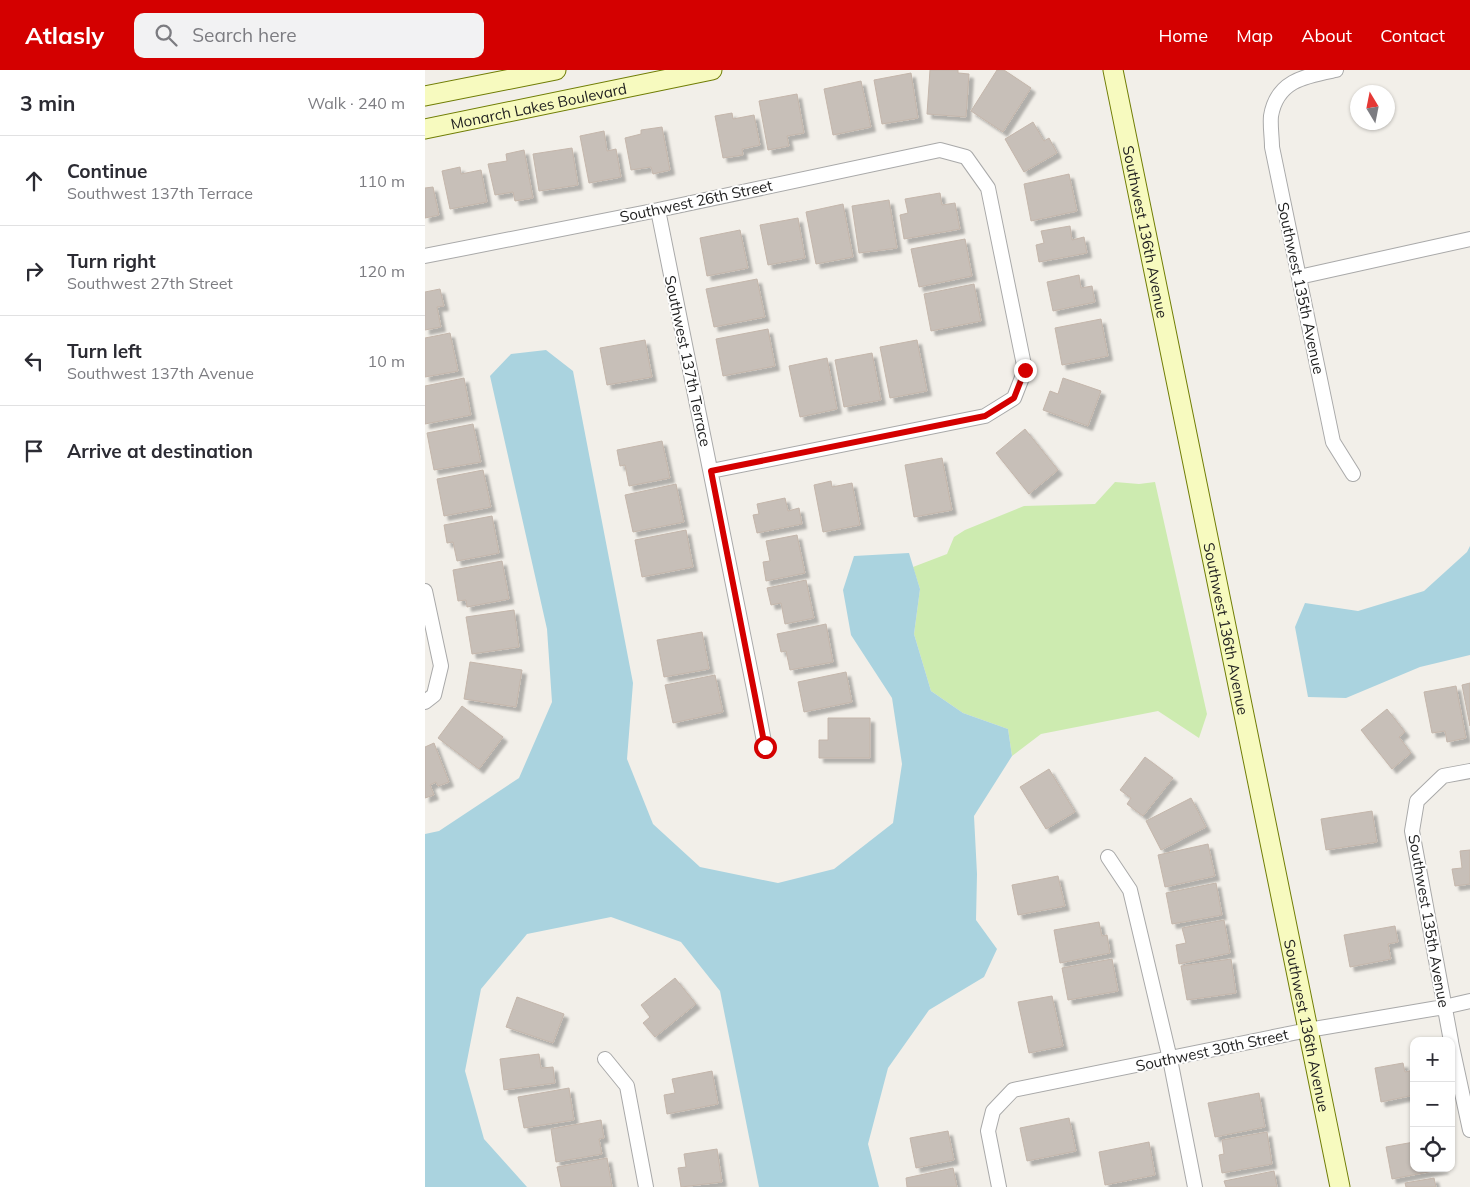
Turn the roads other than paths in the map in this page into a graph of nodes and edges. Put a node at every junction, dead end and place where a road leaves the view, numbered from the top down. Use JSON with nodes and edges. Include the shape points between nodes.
{"nodes":[{"id":1,"x":556,"y":70,"type":"edge"},
{"id":2,"x":712,"y":70,"type":"edge"},
{"id":3,"x":1113,"y":70,"type":"edge"},
{"id":4,"x":1336,"y":70,"type":"edge"},
{"id":5,"x":425,"y":96,"type":"edge"},
{"id":6,"x":425,"y":129,"type":"edge"},
{"id":7,"x":657,"y":210,"type":"junction"},
{"id":8,"x":1470,"y":239,"type":"edge"},
{"id":9,"x":425,"y":256,"type":"edge"},
{"id":10,"x":1299,"y":277,"type":"junction"},
{"id":11,"x":711,"y":471,"type":"junction"},
{"id":12,"x":1353,"y":474,"type":"dead end"},
{"id":13,"x":425,"y":591,"type":"edge"},
{"id":14,"x":429,"y":698,"type":"edge"},
{"id":15,"x":765,"y":747,"type":"dead end"},
{"id":16,"x":1470,"y":771,"type":"edge"},
{"id":17,"x":1108,"y":857,"type":"dead end"},
{"id":18,"x":1470,"y":1001,"type":"edge"},
{"id":19,"x":1444,"y":1007,"type":"junction"},
{"id":20,"x":1308,"y":1030,"type":"junction"},
{"id":21,"x":1450,"y":1037,"type":"edge"},
{"id":22,"x":605,"y":1059,"type":"dead end"},
{"id":23,"x":1170,"y":1059,"type":"junction"},
{"id":24,"x":1455,"y":1060,"type":"edge"},
{"id":25,"x":1470,"y":1130,"type":"edge"},
{"id":26,"x":646,"y":1187,"type":"edge"},
{"id":27,"x":999,"y":1187,"type":"edge"},
{"id":28,"x":1195,"y":1187,"type":"edge"},
{"id":29,"x":1339,"y":1187,"type":"edge"}],
"edges":[{"from":1,"to":5,"type":"street","name":"Monarch Lakes Boulevard"},
{"from":2,"to":6,"type":"street","name":"Monarch Lakes Boulevard"},
{"from":3,"to":20,"type":"street","name":"Southwest 136th Avenue"},
{"from":4,"to":10,"type":"street","name":"Southwest 135th Avenue","via":[[1289,84],[1277,98],[1271,117],[1272,148]]},
{"from":7,"to":9,"type":"street","name":"Southwest 26th Street"},
{"from":7,"to":11,"type":"street","name":"Southwest 137th Terrace"},
{"from":7,"to":11,"type":"street","name":"Southwest 26th Street","via":[[940,150],[966,157],[989,188],[1025,370],[1014,398],[985,416]]},
{"from":8,"to":10,"type":"street"},
{"from":10,"to":12,"type":"street","name":"Southwest 135th Avenue","via":[[1333,442]]},
{"from":11,"to":15,"type":"street","name":"Southwest 137th Terrace"},
{"from":13,"to":14,"type":"street","via":[[441,666]]},
{"from":16,"to":19,"type":"street","name":"Southwest 135th Avenue","via":[[1443,776],[1417,801],[1412,831]]},
{"from":17,"to":23,"type":"street","via":[[1130,890]]},
{"from":18,"to":19,"type":"street","name":"Southwest 30th Street"},
{"from":19,"to":20,"type":"street","name":"Southwest 30th Street"},
{"from":19,"to":21,"type":"street","name":"Southwest 135th Avenue"},
{"from":20,"to":23,"type":"street","name":"Southwest 30th Street"},
{"from":20,"to":29,"type":"street","name":"Southwest 136th Avenue"},
{"from":22,"to":26,"type":"street","via":[[627,1086]]},
{"from":23,"to":27,"type":"street","name":"Southwest 30th Street","via":[[1013,1090],[993,1111],[988,1131]]},
{"from":23,"to":28,"type":"street"},
{"from":24,"to":25,"type":"street","name":"Southwest 135th Avenue"}]}
